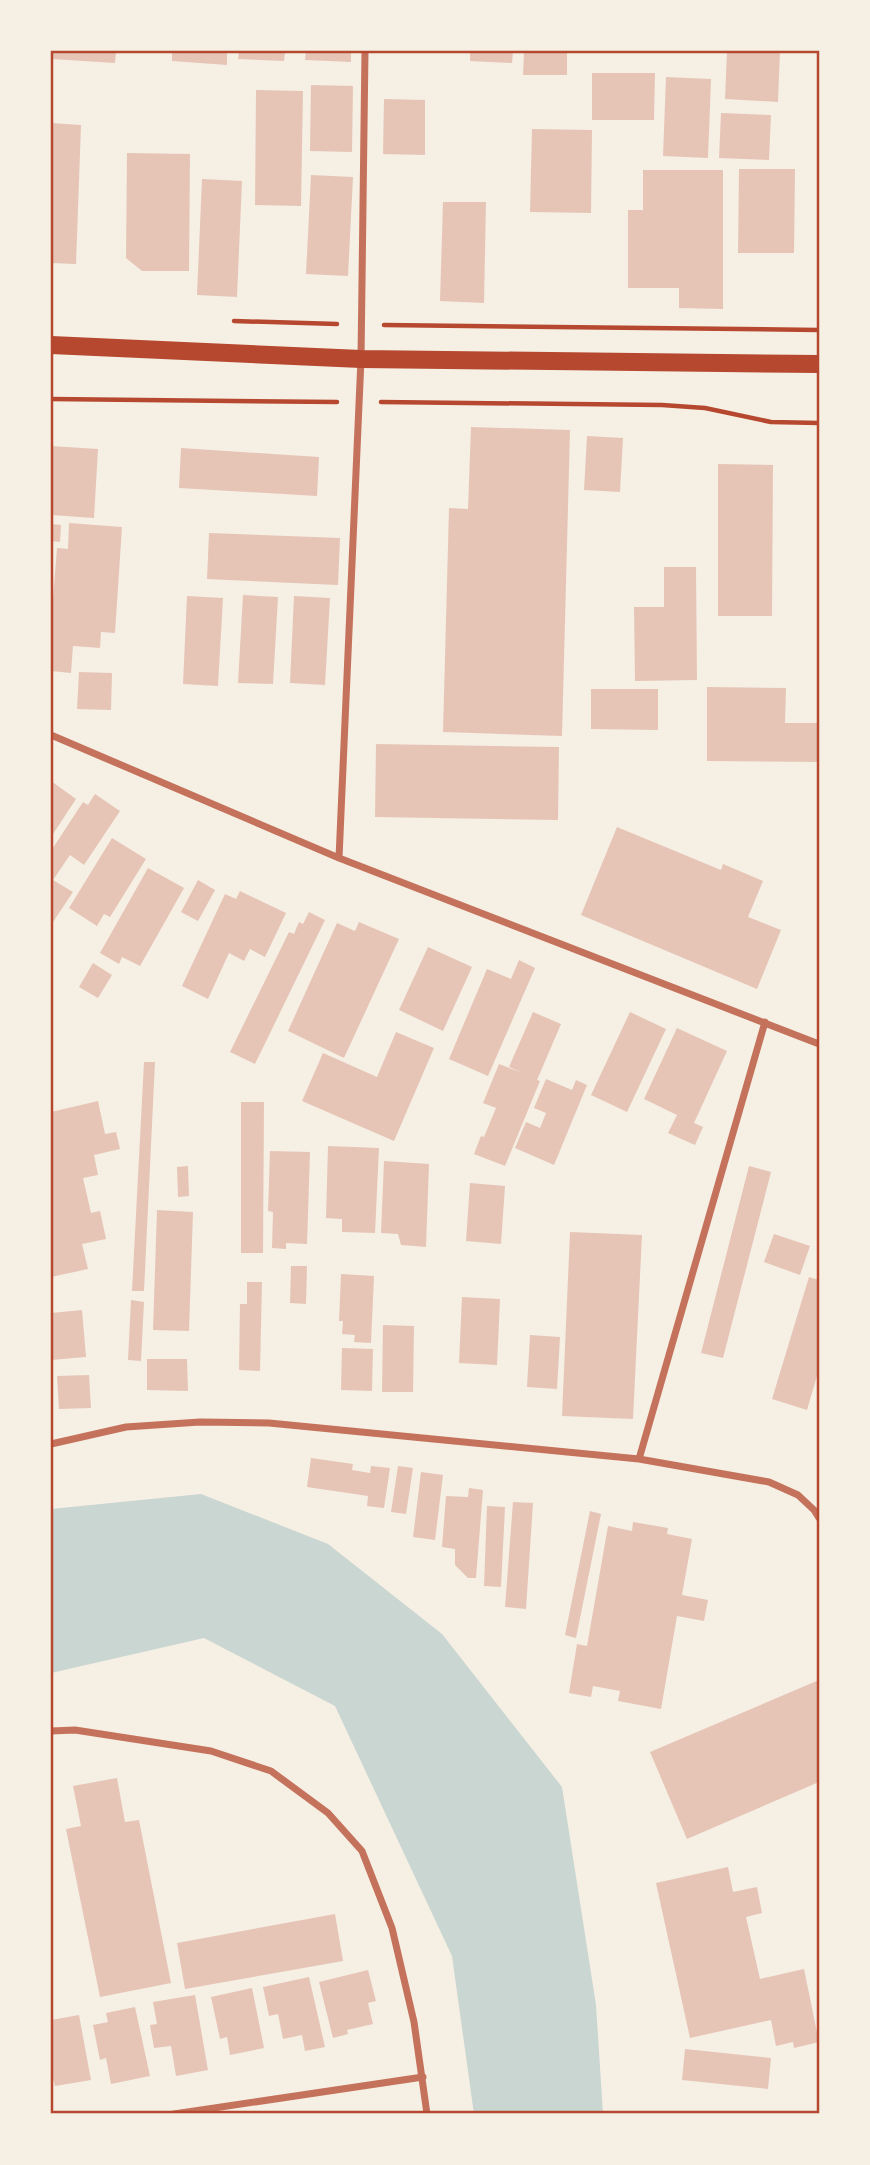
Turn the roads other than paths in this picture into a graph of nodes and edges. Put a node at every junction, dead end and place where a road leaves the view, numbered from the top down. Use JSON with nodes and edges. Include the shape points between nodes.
{"nodes":[{"id":1,"x":365,"y":51,"type":"edge"},
{"id":2,"x":51,"y":345,"type":"edge"},
{"id":3,"x":361,"y":359,"type":"junction"},
{"id":4,"x":819,"y":364,"type":"edge"},
{"id":5,"x":51,"y":735,"type":"edge"},
{"id":6,"x":339,"y":858,"type":"junction"},
{"id":7,"x":765,"y":1022,"type":"junction"},
{"id":8,"x":819,"y":1044,"type":"edge"},
{"id":9,"x":51,"y":1444,"type":"edge"},
{"id":10,"x":639,"y":1459,"type":"junction"},
{"id":11,"x":819,"y":1518,"type":"edge"},
{"id":12,"x":51,"y":1731,"type":"edge"},
{"id":13,"x":422,"y":2077,"type":"junction"},
{"id":14,"x":174,"y":2114,"type":"edge"},
{"id":15,"x":427,"y":2114,"type":"edge"}],
"edges":[{"from":1,"to":3,"type":"street"},
{"from":2,"to":3,"type":"main road"},
{"from":3,"to":4,"type":"main road"},
{"from":3,"to":6,"type":"street"},
{"from":5,"to":6,"type":"street"},
{"from":6,"to":7,"type":"street"},
{"from":7,"to":8,"type":"street"},
{"from":7,"to":10,"type":"street"},
{"from":9,"to":10,"type":"street","via":[[126,1427],[269,1423]]},
{"from":10,"to":11,"type":"street","via":[[769,1482],[798,1495]]},
{"from":12,"to":13,"type":"street","via":[[75,1730],[211,1751],[271,1771],[328,1813],[362,1851],[392,1928]]},
{"from":13,"to":14,"type":"street"},
{"from":13,"to":15,"type":"street"}]}
